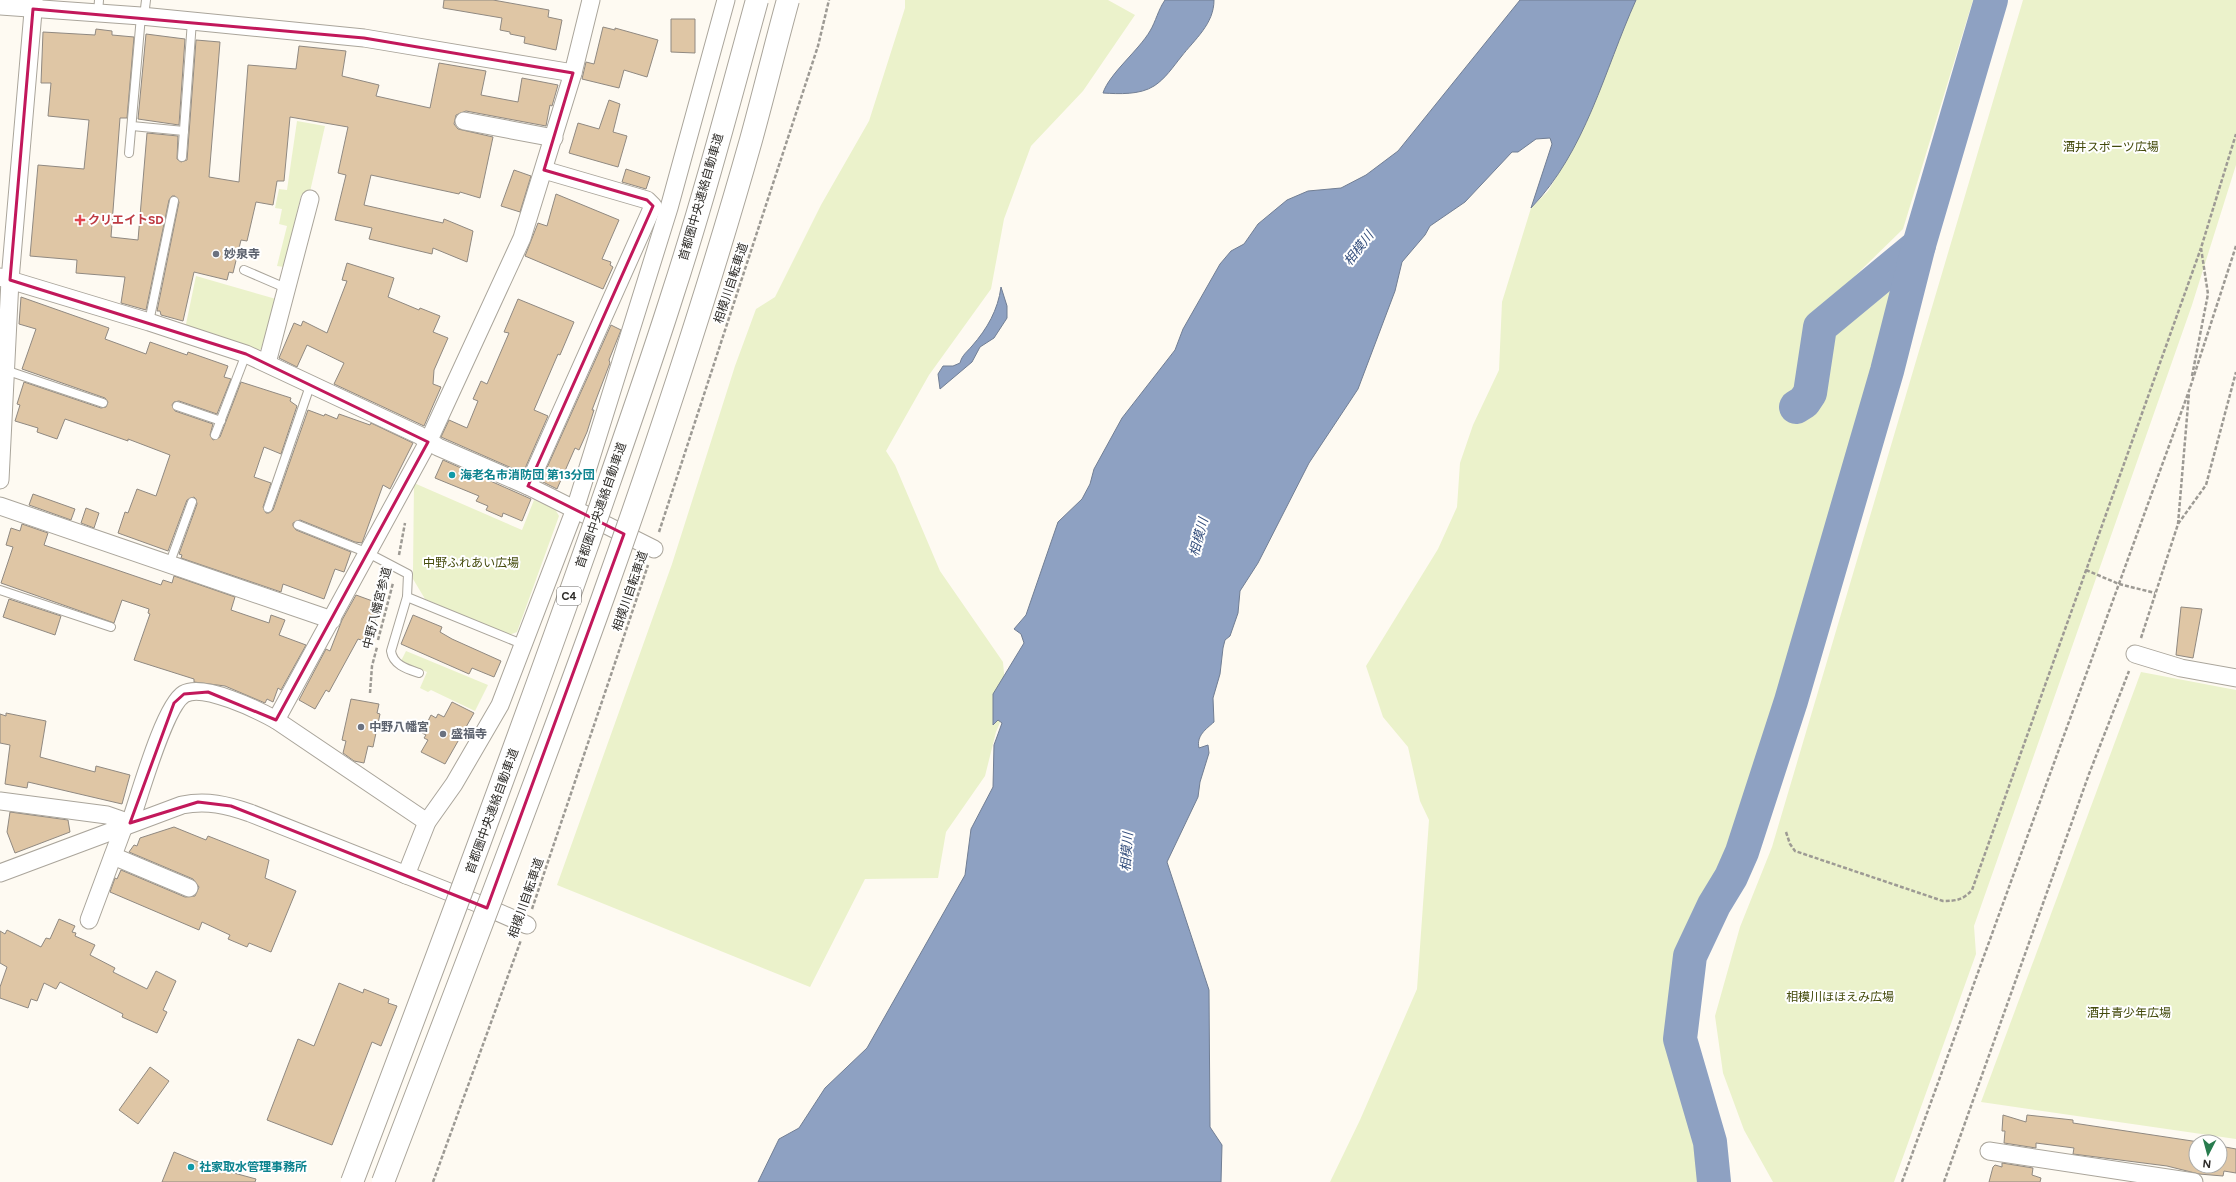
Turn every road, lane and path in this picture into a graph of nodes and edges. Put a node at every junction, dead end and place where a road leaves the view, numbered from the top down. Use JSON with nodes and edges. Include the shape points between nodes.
{"nodes":[{"id":1,"x":591,"y":0,"type":"edge"},
{"id":2,"x":726,"y":0,"type":"edge"},
{"id":3,"x":757,"y":0,"type":"edge"},
{"id":4,"x":788,"y":0,"type":"edge"},
{"id":5,"x":829,"y":0,"type":"edge"},
{"id":6,"x":34,"y":4,"type":"edge"},
{"id":7,"x":0,"y":6,"type":"edge"},
{"id":8,"x":99,"y":6,"type":"edge"},
{"id":9,"x":144,"y":11,"type":"edge"},
{"id":10,"x":192,"y":21,"type":"junction"},
{"id":11,"x":573,"y":74,"type":"junction"},
{"id":12,"x":464,"y":121,"type":"dead end"},
{"id":13,"x":132,"y":126,"type":"junction"},
{"id":14,"x":184,"y":131,"type":"junction"},
{"id":15,"x":2236,"y":134,"type":"edge"},
{"id":16,"x":554,"y":138,"type":"junction"},
{"id":17,"x":129,"y":153,"type":"dead end"},
{"id":18,"x":182,"y":157,"type":"dead end"},
{"id":19,"x":544,"y":170,"type":"junction"},
{"id":20,"x":310,"y":199,"type":"dead end"},
{"id":21,"x":174,"y":201,"type":"dead end"},
{"id":22,"x":2236,"y":246,"type":"edge"},
{"id":23,"x":2200,"y":248,"type":"junction"},
{"id":24,"x":244,"y":270,"type":"dead end"},
{"id":25,"x":5,"y":278,"type":"edge"},
{"id":26,"x":288,"y":289,"type":"junction"},
{"id":27,"x":149,"y":322,"type":"junction"},
{"id":28,"x":246,"y":354,"type":"junction"},
{"id":29,"x":267,"y":363,"type":"junction"},
{"id":30,"x":3,"y":369,"type":"edge"},
{"id":31,"x":2236,"y":372,"type":"edge"},
{"id":32,"x":311,"y":383,"type":"junction"},
{"id":33,"x":2190,"y":388,"type":"junction"},
{"id":34,"x":103,"y":403,"type":"dead end"},
{"id":35,"x":177,"y":406,"type":"dead end"},
{"id":36,"x":221,"y":421,"type":"junction"},
{"id":37,"x":215,"y":435,"type":"dead end"},
{"id":38,"x":428,"y":442,"type":"junction"},
{"id":39,"x":0,"y":480,"type":"edge"},
{"id":40,"x":528,"y":486,"type":"junction"},
{"id":41,"x":192,"y":502,"type":"dead end"},
{"id":42,"x":0,"y":506,"type":"edge"},
{"id":43,"x":268,"y":508,"type":"dead end"},
{"id":44,"x":575,"y":509,"type":"junction"},
{"id":45,"x":2178,"y":524,"type":"junction"},
{"id":46,"x":298,"y":525,"type":"dead end"},
{"id":47,"x":405,"y":528,"type":"dead end"},
{"id":48,"x":654,"y":549,"type":"junction"},
{"id":49,"x":368,"y":553,"type":"junction"},
{"id":50,"x":169,"y":565,"type":"junction"},
{"id":51,"x":397,"y":568,"type":"junction"},
{"id":52,"x":2086,"y":570,"type":"junction"},
{"id":53,"x":2119,"y":584,"type":"junction"},
{"id":54,"x":0,"y":590,"type":"edge"},
{"id":55,"x":2156,"y":593,"type":"junction"},
{"id":56,"x":407,"y":597,"type":"junction"},
{"id":57,"x":332,"y":620,"type":"junction"},
{"id":58,"x":111,"y":626,"type":"dead end"},
{"id":59,"x":522,"y":644,"type":"junction"},
{"id":60,"x":2135,"y":654,"type":"junction"},
{"id":61,"x":419,"y":673,"type":"dead end"},
{"id":62,"x":2236,"y":678,"type":"edge"},
{"id":63,"x":370,"y":693,"type":"dead end"},
{"id":64,"x":276,"y":720,"type":"junction"},
{"id":65,"x":0,"y":801,"type":"edge"},
{"id":66,"x":427,"y":822,"type":"junction"},
{"id":67,"x":127,"y":824,"type":"junction"},
{"id":68,"x":1786,"y":832,"type":"dead end"},
{"id":69,"x":113,"y":856,"type":"junction"},
{"id":70,"x":0,"y":872,"type":"edge"},
{"id":71,"x":406,"y":875,"type":"junction"},
{"id":72,"x":189,"y":888,"type":"dead end"},
{"id":73,"x":89,"y":920,"type":"dead end"},
{"id":74,"x":526,"y":925,"type":"junction"},
{"id":75,"x":1989,"y":1151,"type":"dead end"},
{"id":76,"x":2166,"y":1180,"type":"edge"},
{"id":77,"x":352,"y":1182,"type":"edge"},
{"id":78,"x":383,"y":1182,"type":"edge"},
{"id":79,"x":433,"y":1182,"type":"edge"},
{"id":80,"x":1902,"y":1182,"type":"edge"},
{"id":81,"x":1944,"y":1182,"type":"edge"},
{"id":82,"x":2194,"y":1182,"type":"edge"}],
"edges":[{"from":1,"to":11,"type":"street"},
{"from":2,"to":44,"type":"street","via":[[669,208]]},
{"from":3,"to":77,"type":"highway","name":"首都圏中央連絡自動車道","number":"C4","bridge":true,"via":[[720,136],[672,295],[622,446],[531,706]]},
{"from":4,"to":78,"type":"highway","number":"C4","bridge":true,"via":[[749,147],[651,457],[561,712]]},
{"from":5,"to":48,"type":"path","name":"相模川自転車道","via":[[818,46]]},
{"from":6,"to":7,"type":"street"},
{"from":6,"to":8,"type":"street"},
{"from":6,"to":25,"type":"street"},
{"from":8,"to":9,"type":"street"},
{"from":9,"to":10,"type":"street"},
{"from":9,"to":13,"type":"lane"},
{"from":10,"to":11,"type":"street","via":[[364,38]]},
{"from":10,"to":14,"type":"lane"},
{"from":11,"to":16,"type":"street"},
{"from":12,"to":16,"type":"street"},
{"from":13,"to":14,"type":"lane"},
{"from":13,"to":17,"type":"lane"},
{"from":14,"to":18,"type":"lane"},
{"from":15,"to":23,"type":"path"},
{"from":16,"to":19,"type":"street"},
{"from":19,"to":38,"type":"street","via":[[522,238]]},
{"from":19,"to":40,"type":"street","via":[[647,200],[653,206]]},
{"from":20,"to":26,"type":"street"},
{"from":21,"to":27,"type":"lane"},
{"from":22,"to":33,"type":"path"},
{"from":23,"to":33,"type":"path","via":[[2208,294]]},
{"from":23,"to":52,"type":"path"},
{"from":24,"to":26,"type":"lane"},
{"from":25,"to":27,"type":"street"},
{"from":25,"to":30,"type":"street"},
{"from":26,"to":29,"type":"street"},
{"from":27,"to":28,"type":"street"},
{"from":28,"to":29,"type":"street"},
{"from":28,"to":36,"type":"lane"},
{"from":29,"to":32,"type":"street"},
{"from":30,"to":34,"type":"lane"},
{"from":30,"to":39,"type":"street"},
{"from":31,"to":45,"type":"path","via":[[2206,485]]},
{"from":32,"to":38,"type":"street"},
{"from":32,"to":43,"type":"lane"},
{"from":33,"to":45,"type":"path"},
{"from":33,"to":53,"type":"path"},
{"from":35,"to":36,"type":"lane"},
{"from":36,"to":37,"type":"lane"},
{"from":38,"to":40,"type":"street"},
{"from":38,"to":49,"type":"street"},
{"from":40,"to":44,"type":"street"},
{"from":41,"to":50,"type":"lane"},
{"from":42,"to":50,"type":"street"},
{"from":44,"to":48,"type":"street"},
{"from":44,"to":59,"type":"street"},
{"from":45,"to":55,"type":"path"},
{"from":46,"to":49,"type":"lane"},
{"from":47,"to":51,"type":"path","name":"中野八幡宮参道"},
{"from":48,"to":74,"type":"path","name":"相模川自転車道"},
{"from":49,"to":51,"type":"lane"},
{"from":49,"to":57,"type":"street"},
{"from":50,"to":57,"type":"street"},
{"from":51,"to":56,"type":"lane","via":[[408,574]]},
{"from":51,"to":63,"type":"path","name":"中野八幡宮参道","via":[[372,666]]},
{"from":52,"to":53,"type":"path"},
{"from":52,"to":68,"type":"path","via":[[1972,890],[1966,897],[1956,902],[1943,901],[1796,851],[1790,844]]},
{"from":53,"to":55,"type":"path"},
{"from":53,"to":80,"type":"path"},
{"from":54,"to":58,"type":"lane"},
{"from":55,"to":60,"type":"path"},
{"from":56,"to":59,"type":"lane"},
{"from":56,"to":61,"type":"lane","via":[[391,651],[397,663]]},
{"from":57,"to":64,"type":"street"},
{"from":59,"to":66,"type":"street","via":[[500,705],[454,784]]},
{"from":60,"to":62,"type":"street","via":[[2180,668]]},
{"from":60,"to":81,"type":"path","via":[[2089,774]]},
{"from":64,"to":66,"type":"street"},
{"from":64,"to":67,"type":"street","via":[[262,712],[208,692],[184,694],[174,703]]},
{"from":65,"to":67,"type":"street","via":[[107,815]]},
{"from":66,"to":71,"type":"street"},
{"from":67,"to":69,"type":"street"},
{"from":67,"to":70,"type":"street","via":[[78,845]]},
{"from":67,"to":71,"type":"street","via":[[182,805],[214,803],[250,813]]},
{"from":69,"to":72,"type":"street"},
{"from":69,"to":73,"type":"street"},
{"from":71,"to":74,"type":"street"},
{"from":74,"to":79,"type":"path","name":"相模川自転車道"},
{"from":75,"to":76,"type":"street"},
{"from":76,"to":82,"type":"street"}]}
